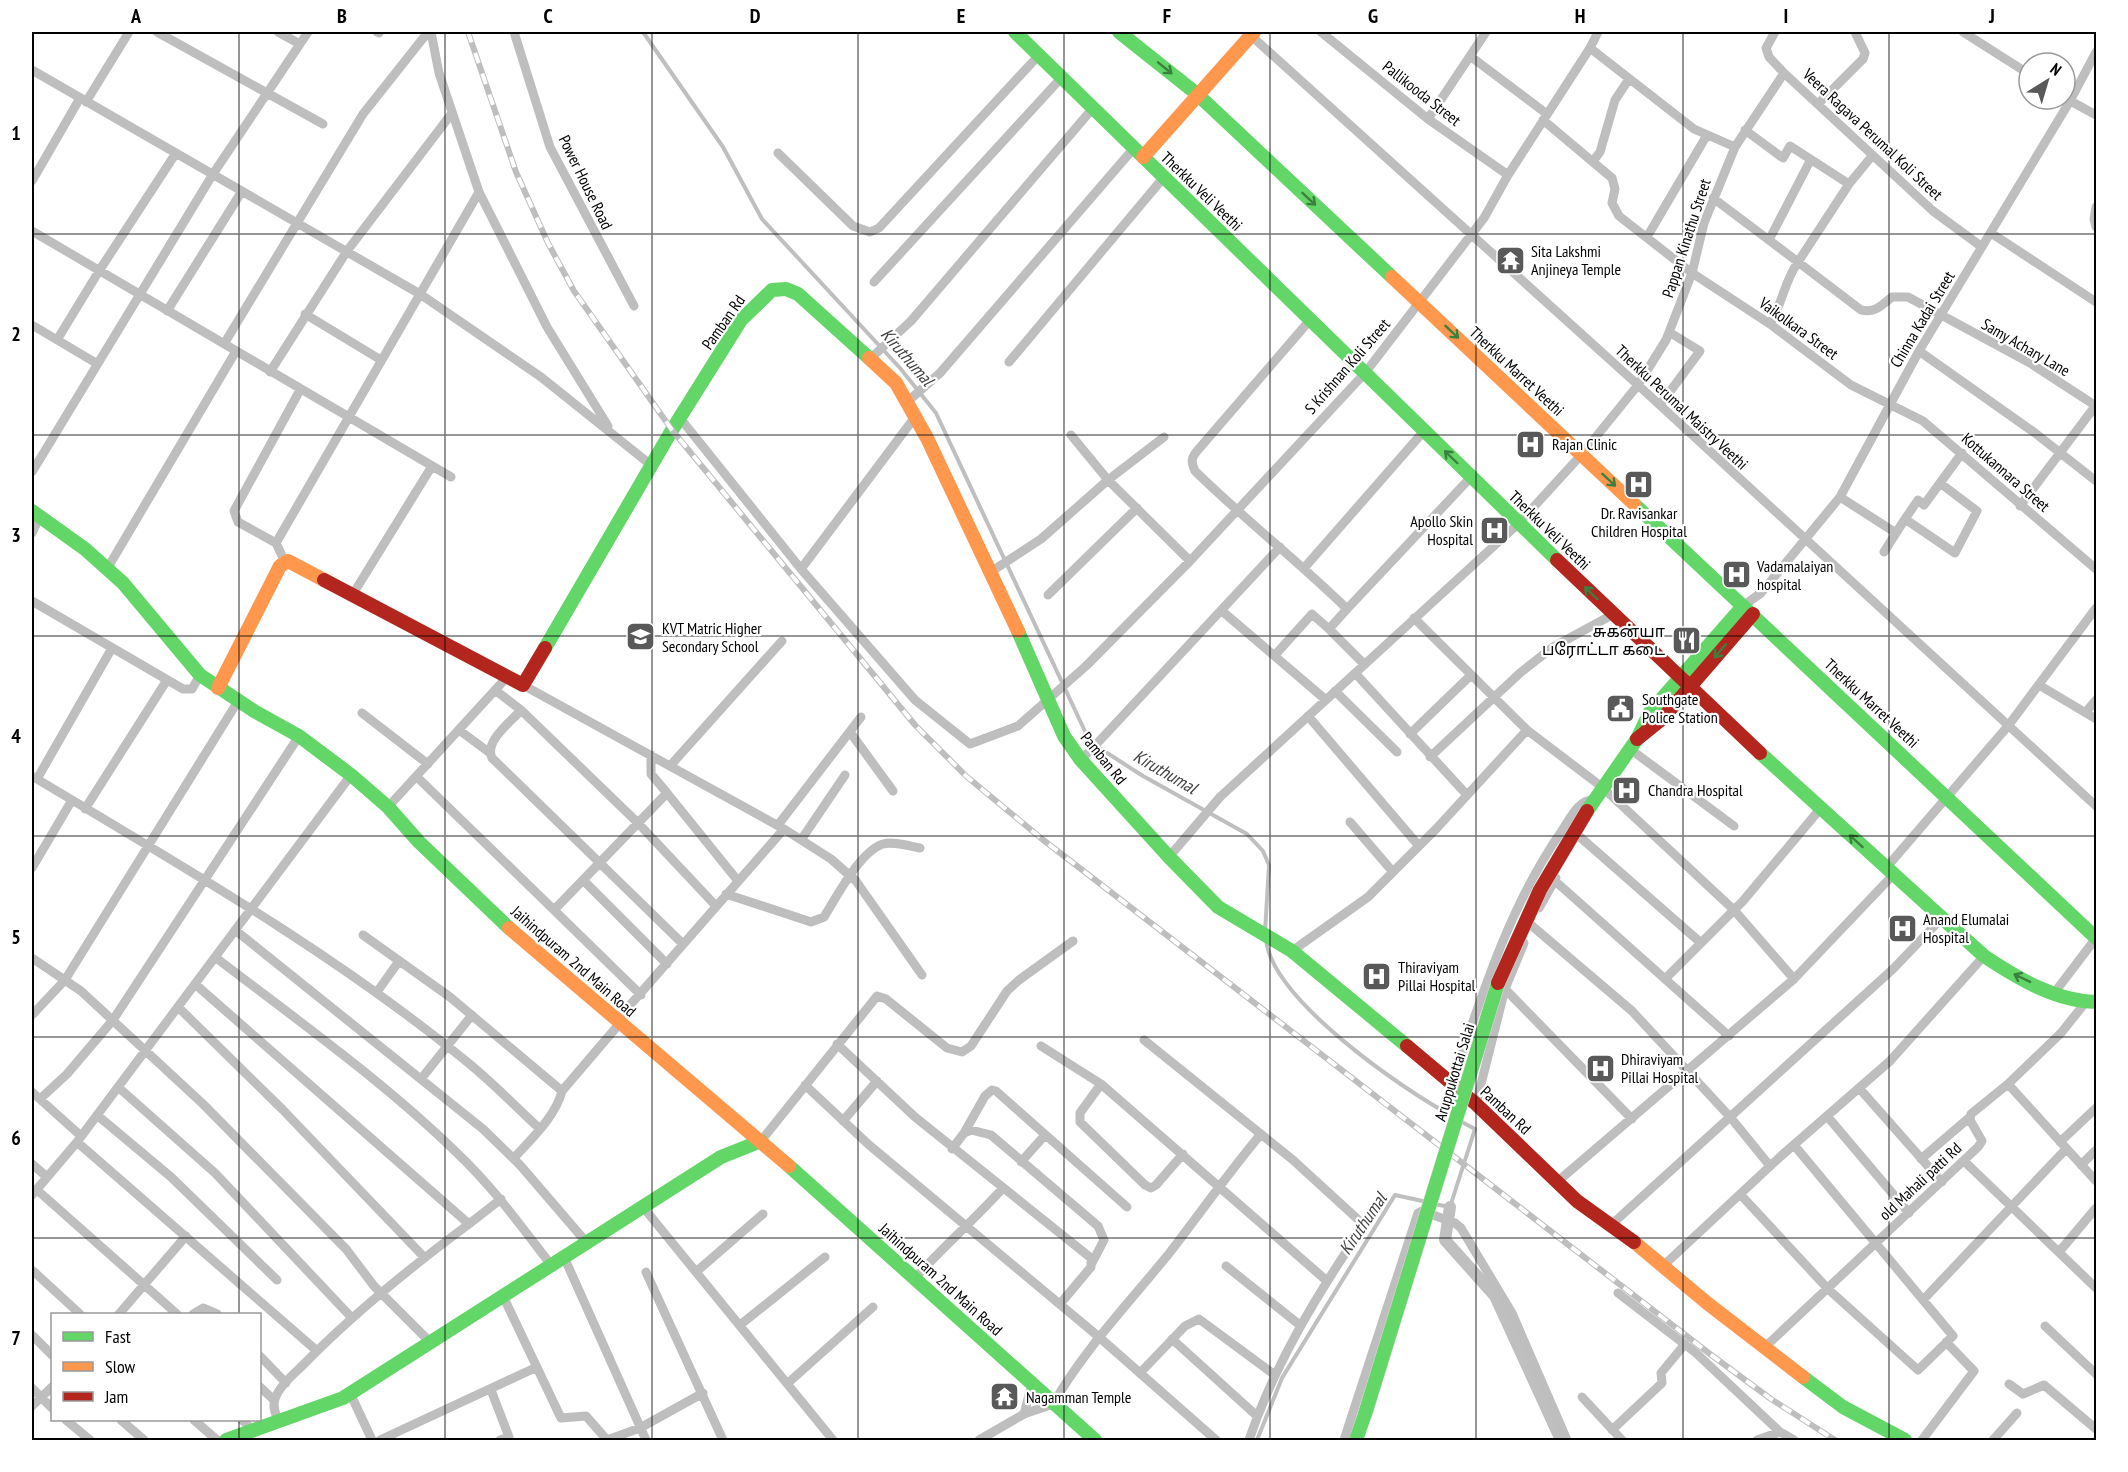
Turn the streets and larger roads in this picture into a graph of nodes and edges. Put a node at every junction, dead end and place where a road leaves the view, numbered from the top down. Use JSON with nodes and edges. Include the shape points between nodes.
{"nodes":[{"id":1,"x":129,"y":32,"type":"edge"},
{"id":2,"x":157,"y":32,"type":"edge"},
{"id":3,"x":278,"y":32,"type":"edge"},
{"id":4,"x":308,"y":32,"type":"edge"},
{"id":5,"x":429,"y":32,"type":"edge"},
{"id":6,"x":514,"y":32,"type":"edge"},
{"id":7,"x":1015,"y":32,"type":"edge"},
{"id":8,"x":1119,"y":32,"type":"edge"},
{"id":9,"x":1321,"y":32,"type":"edge"},
{"id":10,"x":1486,"y":32,"type":"edge"},
{"id":11,"x":1598,"y":32,"type":"edge"},
{"id":12,"x":1774,"y":32,"type":"edge"},
{"id":13,"x":1855,"y":32,"type":"edge"},
{"id":14,"x":1963,"y":32,"type":"edge"},
{"id":15,"x":1250,"y":33,"type":"edge"},
{"id":16,"x":298,"y":43,"type":"junction"},
{"id":17,"x":1590,"y":48,"type":"junction"},
{"id":18,"x":2097,"y":52,"type":"edge"},
{"id":19,"x":1039,"y":56,"type":"junction"},
{"id":20,"x":1470,"y":56,"type":"junction"},
{"id":21,"x":2017,"y":66,"type":"edge"},
{"id":22,"x":32,"y":70,"type":"edge"},
{"id":23,"x":1784,"y":73,"type":"junction"},
{"id":24,"x":1062,"y":77,"type":"junction"},
{"id":25,"x":1629,"y":79,"type":"junction"},
{"id":26,"x":2077,"y":84,"type":"edge"},
{"id":27,"x":267,"y":91,"type":"junction"},
{"id":28,"x":1197,"y":94,"type":"junction"},
{"id":29,"x":83,"y":100,"type":"junction"},
{"id":30,"x":1818,"y":104,"type":"junction"},
{"id":31,"x":2077,"y":104,"type":"edge"},
{"id":32,"x":1093,"y":108,"type":"junction"},
{"id":33,"x":2061,"y":111,"type":"edge"},
{"id":34,"x":452,"y":112,"type":"junction"},
{"id":35,"x":2097,"y":115,"type":"edge"},
{"id":36,"x":1545,"y":117,"type":"junction"},
{"id":37,"x":1428,"y":118,"type":"junction"},
{"id":38,"x":324,"y":124,"type":"dead end"},
{"id":39,"x":1745,"y":130,"type":"junction"},
{"id":40,"x":1707,"y":135,"type":"junction"},
{"id":41,"x":1735,"y":147,"type":"junction"},
{"id":42,"x":1139,"y":152,"type":"junction"},
{"id":43,"x":176,"y":153,"type":"junction"},
{"id":44,"x":778,"y":153,"type":"dead end"},
{"id":45,"x":1872,"y":156,"type":"junction"},
{"id":46,"x":1593,"y":161,"type":"junction"},
{"id":47,"x":1810,"y":161,"type":"junction"},
{"id":48,"x":213,"y":174,"type":"junction"},
{"id":49,"x":1508,"y":175,"type":"junction"},
{"id":50,"x":1164,"y":177,"type":"junction"},
{"id":51,"x":32,"y":182,"type":"edge"},
{"id":52,"x":1849,"y":184,"type":"junction"},
{"id":53,"x":242,"y":192,"type":"junction"},
{"id":54,"x":478,"y":192,"type":"junction"},
{"id":55,"x":1713,"y":198,"type":"junction"},
{"id":56,"x":2097,"y":207,"type":"edge"},
{"id":57,"x":297,"y":223,"type":"junction"},
{"id":58,"x":2097,"y":227,"type":"edge"},
{"id":59,"x":32,"y":231,"type":"edge"},
{"id":60,"x":1991,"y":233,"type":"junction"},
{"id":61,"x":1470,"y":236,"type":"junction"},
{"id":62,"x":1647,"y":237,"type":"junction"},
{"id":63,"x":1769,"y":240,"type":"junction"},
{"id":64,"x":1982,"y":247,"type":"junction"},
{"id":65,"x":347,"y":251,"type":"junction"},
{"id":66,"x":1798,"y":262,"type":"junction"},
{"id":67,"x":99,"y":271,"type":"junction"},
{"id":68,"x":1692,"y":273,"type":"junction"},
{"id":69,"x":873,"y":282,"type":"dead end"},
{"id":70,"x":138,"y":293,"type":"junction"},
{"id":71,"x":420,"y":294,"type":"junction"},
{"id":72,"x":2097,"y":302,"type":"edge"},
{"id":73,"x":1420,"y":303,"type":"junction"},
{"id":74,"x":634,"y":306,"type":"dead end"},
{"id":75,"x":167,"y":311,"type":"junction"},
{"id":76,"x":305,"y":314,"type":"junction"},
{"id":77,"x":1941,"y":316,"type":"junction"},
{"id":78,"x":1310,"y":320,"type":"junction"},
{"id":79,"x":1770,"y":324,"type":"junction"},
{"id":80,"x":32,"y":325,"type":"edge"},
{"id":81,"x":1669,"y":332,"type":"junction"},
{"id":82,"x":57,"y":340,"type":"junction"},
{"id":83,"x":224,"y":344,"type":"junction"},
{"id":84,"x":236,"y":351,"type":"junction"},
{"id":85,"x":1919,"y":351,"type":"junction"},
{"id":86,"x":874,"y":356,"type":"junction"},
{"id":87,"x":381,"y":360,"type":"junction"},
{"id":88,"x":1009,"y":362,"type":"dead end"},
{"id":89,"x":96,"y":363,"type":"junction"},
{"id":90,"x":270,"y":372,"type":"junction"},
{"id":91,"x":1365,"y":373,"type":"junction"},
{"id":92,"x":1638,"y":386,"type":"junction"},
{"id":93,"x":300,"y":390,"type":"junction"},
{"id":94,"x":910,"y":399,"type":"junction"},
{"id":95,"x":1891,"y":403,"type":"junction"},
{"id":96,"x":1660,"y":405,"type":"junction"},
{"id":97,"x":2096,"y":405,"type":"edge"},
{"id":98,"x":349,"y":417,"type":"junction"},
{"id":99,"x":915,"y":417,"type":"junction"},
{"id":100,"x":680,"y":418,"type":"junction"},
{"id":101,"x":1424,"y":431,"type":"junction"},
{"id":102,"x":611,"y":432,"type":"junction"},
{"id":103,"x":1071,"y":435,"type":"dead end"},
{"id":104,"x":1164,"y":437,"type":"dead end"},
{"id":105,"x":2059,"y":452,"type":"junction"},
{"id":106,"x":1962,"y":453,"type":"junction"},
{"id":107,"x":1582,"y":454,"type":"junction"},
{"id":108,"x":651,"y":465,"type":"junction"},
{"id":109,"x":432,"y":466,"type":"junction"},
{"id":110,"x":32,"y":472,"type":"edge"},
{"id":111,"x":451,"y":477,"type":"dead end"},
{"id":112,"x":1471,"y":477,"type":"junction"},
{"id":113,"x":1108,"y":480,"type":"junction"},
{"id":114,"x":2097,"y":481,"type":"edge"},
{"id":115,"x":1940,"y":483,"type":"junction"},
{"id":116,"x":1840,"y":497,"type":"junction"},
{"id":117,"x":2020,"y":506,"type":"junction"},
{"id":118,"x":1137,"y":508,"type":"junction"},
{"id":119,"x":1236,"y":512,"type":"junction"},
{"id":120,"x":36,"y":514,"type":"edge"},
{"id":121,"x":1905,"y":519,"type":"junction"},
{"id":122,"x":1519,"y":523,"type":"junction"},
{"id":123,"x":32,"y":533,"type":"edge"},
{"id":124,"x":1896,"y":533,"type":"junction"},
{"id":125,"x":1804,"y":540,"type":"junction"},
{"id":126,"x":276,"y":543,"type":"junction"},
{"id":127,"x":1280,"y":547,"type":"junction"},
{"id":128,"x":1884,"y":552,"type":"dead end"},
{"id":129,"x":285,"y":561,"type":"junction"},
{"id":130,"x":1190,"y":561,"type":"junction"},
{"id":131,"x":1305,"y":567,"type":"junction"},
{"id":132,"x":106,"y":569,"type":"junction"},
{"id":133,"x":801,"y":569,"type":"junction"},
{"id":134,"x":995,"y":569,"type":"junction"},
{"id":135,"x":2097,"y":569,"type":"edge"},
{"id":136,"x":353,"y":594,"type":"junction"},
{"id":137,"x":1048,"y":596,"type":"dead end"},
{"id":138,"x":32,"y":601,"type":"edge"},
{"id":139,"x":2097,"y":608,"type":"edge"},
{"id":140,"x":1347,"y":609,"type":"junction"},
{"id":141,"x":1748,"y":610,"type":"junction"},
{"id":142,"x":1222,"y":611,"type":"junction"},
{"id":143,"x":1612,"y":615,"type":"junction"},
{"id":144,"x":1414,"y":618,"type":"junction"},
{"id":145,"x":1329,"y":629,"type":"junction"},
{"id":146,"x":782,"y":641,"type":"dead end"},
{"id":147,"x":112,"y":648,"type":"junction"},
{"id":148,"x":1275,"y":655,"type":"junction"},
{"id":149,"x":1364,"y":664,"type":"junction"},
{"id":150,"x":1354,"y":673,"type":"junction"},
{"id":151,"x":200,"y":675,"type":"junction"},
{"id":152,"x":1471,"y":675,"type":"junction"},
{"id":153,"x":507,"y":677,"type":"junction"},
{"id":154,"x":167,"y":680,"type":"junction"},
{"id":155,"x":1683,"y":683,"type":"junction"},
{"id":156,"x":523,"y":685,"type":"junction"},
{"id":157,"x":2039,"y":685,"type":"junction"},
{"id":158,"x":218,"y":688,"type":"junction"},
{"id":159,"x":495,"y":690,"type":"junction"},
{"id":160,"x":1335,"y":691,"type":"junction"},
{"id":161,"x":1051,"y":695,"type":"junction"},
{"id":162,"x":1494,"y":697,"type":"junction"},
{"id":163,"x":1326,"y":700,"type":"junction"},
{"id":164,"x":2097,"y":700,"type":"edge"},
{"id":165,"x":238,"y":701,"type":"junction"},
{"id":166,"x":521,"y":710,"type":"junction"},
{"id":167,"x":362,"y":712,"type":"dead end"},
{"id":168,"x":2086,"y":712,"type":"junction"},
{"id":169,"x":1308,"y":716,"type":"junction"},
{"id":170,"x":861,"y":717,"type":"dead end"},
{"id":171,"x":2097,"y":719,"type":"edge"},
{"id":172,"x":2008,"y":726,"type":"junction"},
{"id":173,"x":459,"y":730,"type":"junction"},
{"id":174,"x":1527,"y":730,"type":"junction"},
{"id":175,"x":850,"y":732,"type":"junction"},
{"id":176,"x":1410,"y":734,"type":"junction"},
{"id":177,"x":299,"y":736,"type":"junction"},
{"id":178,"x":1634,"y":744,"type":"junction"},
{"id":179,"x":1397,"y":752,"type":"dead end"},
{"id":180,"x":490,"y":753,"type":"junction"},
{"id":181,"x":651,"y":755,"type":"junction"},
{"id":182,"x":1085,"y":755,"type":"junction"},
{"id":183,"x":1430,"y":757,"type":"junction"},
{"id":184,"x":428,"y":764,"type":"junction"},
{"id":185,"x":669,"y":766,"type":"junction"},
{"id":186,"x":351,"y":775,"type":"junction"},
{"id":187,"x":845,"y":775,"type":"dead end"},
{"id":188,"x":34,"y":777,"type":"edge"},
{"id":189,"x":417,"y":777,"type":"junction"},
{"id":190,"x":1602,"y":787,"type":"junction"},
{"id":191,"x":893,"y":791,"type":"dead end"},
{"id":192,"x":667,"y":793,"type":"junction"},
{"id":193,"x":1467,"y":795,"type":"junction"},
{"id":194,"x":1949,"y":798,"type":"junction"},
{"id":195,"x":72,"y":800,"type":"junction"},
{"id":196,"x":1590,"y":805,"type":"junction"},
{"id":197,"x":2097,"y":806,"type":"edge"},
{"id":198,"x":388,"y":807,"type":"junction"},
{"id":199,"x":86,"y":808,"type":"junction"},
{"id":200,"x":1820,"y":809,"type":"junction"},
{"id":201,"x":1350,"y":822,"type":"dead end"},
{"id":202,"x":638,"y":823,"type":"junction"},
{"id":203,"x":1734,"y":825,"type":"dead end"},
{"id":204,"x":781,"y":827,"type":"junction"},
{"id":205,"x":1580,"y":837,"type":"junction"},
{"id":206,"x":801,"y":840,"type":"junction"},
{"id":207,"x":1419,"y":846,"type":"junction"},
{"id":208,"x":148,"y":847,"type":"junction"},
{"id":209,"x":920,"y":848,"type":"dead end"},
{"id":210,"x":1169,"y":857,"type":"junction"},
{"id":211,"x":599,"y":863,"type":"junction"},
{"id":212,"x":32,"y":868,"type":"edge"},
{"id":213,"x":1393,"y":872,"type":"junction"},
{"id":214,"x":1889,"y":872,"type":"junction"},
{"id":215,"x":850,"y":876,"type":"junction"},
{"id":216,"x":206,"y":879,"type":"junction"},
{"id":217,"x":583,"y":880,"type":"junction"},
{"id":218,"x":1554,"y":880,"type":"junction"},
{"id":219,"x":738,"y":881,"type":"junction"},
{"id":220,"x":726,"y":894,"type":"junction"},
{"id":221,"x":716,"y":906,"type":"junction"},
{"id":222,"x":252,"y":908,"type":"junction"},
{"id":223,"x":554,"y":910,"type":"junction"},
{"id":224,"x":1734,"y":910,"type":"junction"},
{"id":225,"x":1941,"y":919,"type":"junction"},
{"id":226,"x":1531,"y":926,"type":"junction"},
{"id":227,"x":235,"y":930,"type":"junction"},
{"id":228,"x":363,"y":935,"type":"dead end"},
{"id":229,"x":2096,"y":938,"type":"edge"},
{"id":230,"x":1073,"y":941,"type":"dead end"},
{"id":231,"x":1701,"y":943,"type":"junction"},
{"id":232,"x":683,"y":944,"type":"junction"},
{"id":233,"x":1286,"y":947,"type":"junction"},
{"id":234,"x":1983,"y":956,"type":"junction"},
{"id":235,"x":215,"y":957,"type":"junction"},
{"id":236,"x":399,"y":961,"type":"junction"},
{"id":237,"x":33,"y":963,"type":"edge"},
{"id":238,"x":667,"y":964,"type":"junction"},
{"id":239,"x":922,"y":975,"type":"dead end"},
{"id":240,"x":1666,"y":978,"type":"junction"},
{"id":241,"x":1794,"y":979,"type":"junction"},
{"id":242,"x":65,"y":980,"type":"junction"},
{"id":243,"x":195,"y":984,"type":"junction"},
{"id":244,"x":1505,"y":989,"type":"junction"},
{"id":245,"x":377,"y":992,"type":"junction"},
{"id":246,"x":2055,"y":992,"type":"junction"},
{"id":247,"x":641,"y":995,"type":"junction"},
{"id":248,"x":2091,"y":1002,"type":"edge"},
{"id":249,"x":178,"y":1007,"type":"junction"},
{"id":250,"x":32,"y":1015,"type":"edge"},
{"id":251,"x":472,"y":1015,"type":"junction"},
{"id":252,"x":113,"y":1020,"type":"junction"},
{"id":253,"x":618,"y":1022,"type":"junction"},
{"id":254,"x":1729,"y":1036,"type":"junction"},
{"id":255,"x":1144,"y":1040,"type":"dead end"},
{"id":256,"x":837,"y":1044,"type":"junction"},
{"id":257,"x":447,"y":1046,"type":"junction"},
{"id":258,"x":1041,"y":1046,"type":"dead end"},
{"id":259,"x":145,"y":1050,"type":"junction"},
{"id":260,"x":1689,"y":1071,"type":"junction"},
{"id":261,"x":421,"y":1079,"type":"junction"},
{"id":262,"x":877,"y":1081,"type":"junction"},
{"id":263,"x":1452,"y":1083,"type":"junction"},
{"id":264,"x":1101,"y":1084,"type":"junction"},
{"id":265,"x":2008,"y":1084,"type":"junction"},
{"id":266,"x":805,"y":1085,"type":"junction"},
{"id":267,"x":118,"y":1087,"type":"junction"},
{"id":268,"x":1859,"y":1088,"type":"junction"},
{"id":269,"x":562,"y":1091,"type":"junction"},
{"id":270,"x":32,"y":1092,"type":"edge"},
{"id":271,"x":40,"y":1099,"type":"junction"},
{"id":272,"x":1476,"y":1104,"type":"junction"},
{"id":273,"x":2097,"y":1108,"type":"edge"},
{"id":274,"x":97,"y":1115,"type":"junction"},
{"id":275,"x":1827,"y":1116,"type":"junction"},
{"id":276,"x":1970,"y":1117,"type":"junction"},
{"id":277,"x":1731,"y":1118,"type":"junction"},
{"id":278,"x":1632,"y":1119,"type":"junction"},
{"id":279,"x":843,"y":1121,"type":"junction"},
{"id":280,"x":540,"y":1129,"type":"junction"},
{"id":281,"x":964,"y":1133,"type":"junction"},
{"id":282,"x":1261,"y":1134,"type":"junction"},
{"id":283,"x":1045,"y":1135,"type":"junction"},
{"id":284,"x":79,"y":1139,"type":"junction"},
{"id":285,"x":761,"y":1141,"type":"junction"},
{"id":286,"x":1794,"y":1145,"type":"junction"},
{"id":287,"x":2063,"y":1146,"type":"junction"},
{"id":288,"x":952,"y":1149,"type":"junction"},
{"id":289,"x":2097,"y":1150,"type":"edge"},
{"id":290,"x":1183,"y":1154,"type":"junction"},
{"id":291,"x":1921,"y":1159,"type":"junction"},
{"id":292,"x":1964,"y":1161,"type":"junction"},
{"id":293,"x":1021,"y":1162,"type":"junction"},
{"id":294,"x":32,"y":1164,"type":"edge"},
{"id":295,"x":520,"y":1165,"type":"junction"},
{"id":296,"x":2081,"y":1165,"type":"junction"},
{"id":297,"x":1770,"y":1166,"type":"junction"},
{"id":298,"x":47,"y":1177,"type":"junction"},
{"id":299,"x":2097,"y":1181,"type":"edge"},
{"id":300,"x":1557,"y":1182,"type":"junction"},
{"id":301,"x":1941,"y":1182,"type":"junction"},
{"id":302,"x":1218,"y":1186,"type":"junction"},
{"id":303,"x":1004,"y":1188,"type":"junction"},
{"id":304,"x":34,"y":1192,"type":"edge"},
{"id":305,"x":1740,"y":1194,"type":"junction"},
{"id":306,"x":497,"y":1195,"type":"junction"},
{"id":307,"x":643,"y":1207,"type":"junction"},
{"id":308,"x":2012,"y":1207,"type":"junction"},
{"id":309,"x":1127,"y":1208,"type":"dead end"},
{"id":310,"x":2097,"y":1208,"type":"edge"},
{"id":311,"x":1909,"y":1213,"type":"junction"},
{"id":312,"x":763,"y":1214,"type":"dead end"},
{"id":313,"x":465,"y":1220,"type":"junction"},
{"id":314,"x":1611,"y":1225,"type":"junction"},
{"id":315,"x":966,"y":1228,"type":"junction"},
{"id":316,"x":186,"y":1236,"type":"junction"},
{"id":317,"x":587,"y":1243,"type":"junction"},
{"id":318,"x":1876,"y":1244,"type":"junction"},
{"id":319,"x":2059,"y":1252,"type":"junction"},
{"id":320,"x":422,"y":1254,"type":"junction"},
{"id":321,"x":564,"y":1257,"type":"junction"},
{"id":322,"x":825,"y":1257,"type":"dead end"},
{"id":323,"x":1092,"y":1263,"type":"junction"},
{"id":324,"x":551,"y":1265,"type":"junction"},
{"id":325,"x":1226,"y":1266,"type":"dead end"},
{"id":326,"x":1663,"y":1266,"type":"junction"},
{"id":327,"x":32,"y":1270,"type":"edge"},
{"id":328,"x":646,"y":1272,"type":"dead end"},
{"id":329,"x":696,"y":1272,"type":"junction"},
{"id":330,"x":916,"y":1277,"type":"junction"},
{"id":331,"x":277,"y":1280,"type":"dead end"},
{"id":332,"x":1327,"y":1281,"type":"junction"},
{"id":333,"x":144,"y":1285,"type":"junction"},
{"id":334,"x":1828,"y":1288,"type":"junction"},
{"id":335,"x":2097,"y":1288,"type":"edge"},
{"id":336,"x":377,"y":1289,"type":"junction"},
{"id":337,"x":1618,"y":1293,"type":"dead end"},
{"id":338,"x":503,"y":1296,"type":"junction"},
{"id":339,"x":1923,"y":1300,"type":"junction"},
{"id":340,"x":1060,"y":1304,"type":"junction"},
{"id":341,"x":873,"y":1307,"type":"dead end"},
{"id":342,"x":79,"y":1313,"type":"edge"},
{"id":343,"x":120,"y":1313,"type":"edge"},
{"id":344,"x":176,"y":1313,"type":"edge"},
{"id":345,"x":195,"y":1313,"type":"edge"},
{"id":346,"x":215,"y":1313,"type":"edge"},
{"id":347,"x":348,"y":1314,"type":"junction"},
{"id":348,"x":740,"y":1325,"type":"junction"},
{"id":349,"x":1301,"y":1326,"type":"junction"},
{"id":350,"x":2045,"y":1326,"type":"dead end"},
{"id":351,"x":32,"y":1335,"type":"edge"},
{"id":352,"x":1099,"y":1337,"type":"junction"},
{"id":353,"x":1172,"y":1339,"type":"junction"},
{"id":354,"x":430,"y":1342,"type":"junction"},
{"id":355,"x":1947,"y":1342,"type":"junction"},
{"id":356,"x":1685,"y":1344,"type":"junction"},
{"id":357,"x":1765,"y":1347,"type":"junction"},
{"id":358,"x":314,"y":1349,"type":"junction"},
{"id":359,"x":51,"y":1354,"type":"edge"},
{"id":360,"x":261,"y":1357,"type":"edge"},
{"id":361,"x":2097,"y":1359,"type":"edge"},
{"id":362,"x":537,"y":1367,"type":"junction"},
{"id":363,"x":2093,"y":1371,"type":"edge"},
{"id":364,"x":1140,"y":1373,"type":"junction"},
{"id":365,"x":1275,"y":1375,"type":"junction"},
{"id":366,"x":283,"y":1380,"type":"junction"},
{"id":367,"x":788,"y":1383,"type":"junction"},
{"id":368,"x":1032,"y":1384,"type":"junction"},
{"id":369,"x":2009,"y":1384,"type":"dead end"},
{"id":370,"x":32,"y":1388,"type":"edge"},
{"id":371,"x":51,"y":1388,"type":"edge"},
{"id":372,"x":490,"y":1390,"type":"junction"},
{"id":373,"x":350,"y":1393,"type":"junction"},
{"id":374,"x":703,"y":1393,"type":"junction"},
{"id":375,"x":267,"y":1394,"type":"edge"},
{"id":376,"x":42,"y":1397,"type":"junction"},
{"id":377,"x":1581,"y":1397,"type":"dead end"},
{"id":378,"x":1053,"y":1404,"type":"junction"},
{"id":379,"x":32,"y":1406,"type":"edge"},
{"id":380,"x":51,"y":1407,"type":"edge"},
{"id":381,"x":1024,"y":1413,"type":"junction"},
{"id":382,"x":2017,"y":1413,"type":"dead end"},
{"id":383,"x":1365,"y":1414,"type":"junction"},
{"id":384,"x":1257,"y":1416,"type":"junction"},
{"id":385,"x":68,"y":1421,"type":"edge"},
{"id":386,"x":123,"y":1421,"type":"edge"},
{"id":387,"x":196,"y":1421,"type":"edge"},
{"id":388,"x":244,"y":1421,"type":"edge"},
{"id":389,"x":278,"y":1421,"type":"junction"},
{"id":390,"x":640,"y":1428,"type":"junction"},
{"id":391,"x":2097,"y":1429,"type":"edge"},
{"id":392,"x":1612,"y":1430,"type":"junction"},
{"id":393,"x":253,"y":1431,"type":"junction"},
{"id":394,"x":1780,"y":1432,"type":"junction"},
{"id":395,"x":216,"y":1438,"type":"edge"},
{"id":396,"x":90,"y":1440,"type":"edge"},
{"id":397,"x":144,"y":1440,"type":"edge"},
{"id":398,"x":372,"y":1440,"type":"edge"},
{"id":399,"x":380,"y":1440,"type":"edge"},
{"id":400,"x":500,"y":1440,"type":"edge"},
{"id":401,"x":646,"y":1440,"type":"edge"},
{"id":402,"x":723,"y":1440,"type":"edge"},
{"id":403,"x":833,"y":1440,"type":"edge"},
{"id":404,"x":979,"y":1440,"type":"edge"},
{"id":405,"x":1095,"y":1440,"type":"edge"},
{"id":406,"x":1216,"y":1440,"type":"edge"},
{"id":407,"x":1249,"y":1440,"type":"edge"},
{"id":408,"x":1344,"y":1440,"type":"edge"},
{"id":409,"x":1356,"y":1440,"type":"edge"},
{"id":410,"x":1365,"y":1440,"type":"edge"},
{"id":411,"x":1567,"y":1440,"type":"edge"},
{"id":412,"x":1622,"y":1440,"type":"edge"},
{"id":413,"x":1757,"y":1440,"type":"edge"},
{"id":414,"x":1794,"y":1440,"type":"edge"},
{"id":415,"x":1905,"y":1440,"type":"edge"},
{"id":416,"x":1922,"y":1440,"type":"edge"},
{"id":417,"x":1994,"y":1440,"type":"edge"}],
"edges":[{"from":1,"to":29,"type":"street"},
{"from":2,"to":27,"type":"street"},
{"from":3,"to":16,"type":"street"},
{"from":4,"to":16,"type":"street"},
{"from":5,"to":34,"type":"street"},
{"from":5,"to":57,"type":"street","via":[[363,114]]},
{"from":6,"to":74,"type":"street","name":"Power House Road","via":[[550,147]]},
{"from":7,"to":19,"type":"street","name":"Therkku Veli Veethi"},
{"from":8,"to":28,"type":"street","name":"Therkku Marret Veethi","one_way":true},
{"from":9,"to":37,"type":"street","name":"Pallikooda Street"},
{"from":10,"to":20,"type":"street"},
{"from":11,"to":17,"type":"street","name":"S Krishnan Koli Street"},
{"from":12,"to":23,"type":"street","name":"Veera Ragava Perumal Koli Street","via":[[1766,48]]},
{"from":13,"to":30,"type":"street","via":[[1865,53],[1863,59]]},
{"from":14,"to":21,"type":"street"},
{"from":15,"to":28,"type":"street"},
{"from":15,"to":61,"type":"street","name":"Therkku Perumal Maistry Veethi"},
{"from":16,"to":27,"type":"street"},
{"from":17,"to":25,"type":"street"},
{"from":17,"to":36,"type":"street","name":"S Krishnan Koli Street"},
{"from":18,"to":26,"type":"street","name":"Chinna Kadai Street"},
{"from":19,"to":24,"type":"street","name":"Therkku Veli Veethi"},
{"from":19,"to":44,"type":"street","via":[[879,228],[870,232],[853,226]]},
{"from":20,"to":36,"type":"street"},
{"from":20,"to":37,"type":"street"},
{"from":22,"to":29,"type":"street"},
{"from":23,"to":30,"type":"street","name":"Veera Ragava Perumal Koli Street"},
{"from":23,"to":39,"type":"street","name":"Pappan Kinathu Street"},
{"from":24,"to":32,"type":"street","name":"Therkku Veli Veethi"},
{"from":24,"to":69,"type":"street"},
{"from":25,"to":40,"type":"street"},
{"from":25,"to":46,"type":"street","via":[[1615,100],[1600,152]]},
{"from":27,"to":38,"type":"street"},
{"from":27,"to":48,"type":"street"},
{"from":28,"to":42,"type":"street"},
{"from":28,"to":73,"type":"street","name":"Therkku Marret Veethi","one_way":true},
{"from":29,"to":43,"type":"street"},
{"from":29,"to":51,"type":"street"},
{"from":30,"to":45,"type":"street","name":"Veera Ragava Perumal Koli Street"},
{"from":31,"to":35,"type":"street"},
{"from":32,"to":42,"type":"street","name":"Therkku Veli Veethi"},
{"from":32,"to":86,"type":"street","via":[[889,344]]},
{"from":33,"to":60,"type":"street","name":"Chinna Kadai Street"},
{"from":34,"to":54,"type":"street"},
{"from":34,"to":65,"type":"street"},
{"from":36,"to":46,"type":"street"},
{"from":36,"to":49,"type":"street","name":"S Krishnan Koli Street"},
{"from":37,"to":49,"type":"street","name":"Pallikooda Street"},
{"from":39,"to":41,"type":"street","name":"Pappan Kinathu Street"},
{"from":39,"to":47,"type":"street","via":[[1783,158],[1790,146]]},
{"from":40,"to":41,"type":"street"},
{"from":40,"to":62,"type":"street"},
{"from":41,"to":55,"type":"street","name":"Pappan Kinathu Street"},
{"from":42,"to":50,"type":"street","name":"Therkku Veli Veethi"},
{"from":42,"to":94,"type":"street","via":[[927,386]]},
{"from":43,"to":48,"type":"street"},
{"from":43,"to":67,"type":"street"},
{"from":45,"to":52,"type":"street"},
{"from":45,"to":64,"type":"street","name":"Veera Ragava Perumal Koli Street","via":[[1933,211]]},
{"from":46,"to":62,"type":"street","name":"Vaikolkara Street","via":[[1615,184],[1614,208]]},
{"from":47,"to":52,"type":"street"},
{"from":47,"to":63,"type":"street"},
{"from":48,"to":53,"type":"street"},
{"from":48,"to":70,"type":"street"},
{"from":49,"to":61,"type":"street","name":"S Krishnan Koli Street","via":[[1497,199]]},
{"from":50,"to":78,"type":"street","name":"Therkku Veli Veethi"},
{"from":50,"to":88,"type":"street"},
{"from":52,"to":66,"type":"street"},
{"from":53,"to":57,"type":"street"},
{"from":53,"to":75,"type":"street"},
{"from":54,"to":71,"type":"street"},
{"from":54,"to":102,"type":"street","via":[[547,327]]},
{"from":55,"to":63,"type":"street"},
{"from":55,"to":68,"type":"street","name":"Pappan Kinathu Street"},
{"from":56,"to":58,"type":"street"},
{"from":57,"to":65,"type":"street"},
{"from":57,"to":83,"type":"street"},
{"from":59,"to":67,"type":"street"},
{"from":60,"to":64,"type":"street","name":"Chinna Kadai Street"},
{"from":60,"to":72,"type":"street"},
{"from":61,"to":73,"type":"street","name":"S Krishnan Koli Street"},
{"from":61,"to":92,"type":"street","name":"Therkku Perumal Maistry Veethi"},
{"from":62,"to":68,"type":"street","name":"Vaikolkara Street"},
{"from":63,"to":66,"type":"street"},
{"from":64,"to":77,"type":"street","name":"Chinna Kadai Street"},
{"from":65,"to":71,"type":"street"},
{"from":65,"to":76,"type":"street"},
{"from":66,"to":77,"type":"street","name":"Samy Achary Lane","via":[[1861,310],[1870,312],[1892,297],[1903,296]]},
{"from":66,"to":79,"type":"street","via":[[1785,282],[1784,299]]},
{"from":67,"to":70,"type":"street"},
{"from":67,"to":82,"type":"street"},
{"from":68,"to":79,"type":"street","name":"Vaikolkara Street"},
{"from":68,"to":81,"type":"street","name":"Pappan Kinathu Street"},
{"from":70,"to":75,"type":"street"},
{"from":70,"to":89,"type":"street"},
{"from":71,"to":87,"type":"street"},
{"from":71,"to":102,"type":"street","via":[[541,377]]},
{"from":73,"to":91,"type":"street","name":"S Krishnan Koli Street"},
{"from":73,"to":107,"type":"street","name":"Therkku Marret Veethi","one_way":true},
{"from":75,"to":83,"type":"street"},
{"from":76,"to":87,"type":"street"},
{"from":76,"to":90,"type":"street"},
{"from":77,"to":85,"type":"street","name":"Chinna Kadai Street"},
{"from":77,"to":97,"type":"street","name":"Samy Achary Lane","via":[[2030,363]]},
{"from":78,"to":91,"type":"street","name":"Therkku Veli Veethi"},
{"from":78,"to":119,"type":"street","via":[[1192,458],[1195,471]]},
{"from":79,"to":95,"type":"street","name":"Vaikolkara Street","via":[[1851,385]]},
{"from":80,"to":82,"type":"street"},
{"from":81,"to":92,"type":"street","name":"Pappan Kinathu Street"},
{"from":81,"to":96,"type":"street","via":[[1700,351]]},
{"from":82,"to":89,"type":"street"},
{"from":83,"to":84,"type":"street"},
{"from":84,"to":90,"type":"street"},
{"from":84,"to":132,"type":"street"},
{"from":85,"to":95,"type":"street","name":"Chinna Kadai Street"},
{"from":85,"to":105,"type":"street"},
{"from":86,"to":94,"type":"street","name":"Pamban Rd"},
{"from":86,"to":100,"type":"street","name":"Pamban Rd","via":[[798,294],[786,289],[772,290],[741,320]]},
{"from":87,"to":98,"type":"street"},
{"from":89,"to":110,"type":"street"},
{"from":90,"to":93,"type":"street"},
{"from":91,"to":101,"type":"street","name":"Therkku Veli Veethi"},
{"from":91,"to":119,"type":"street","name":"S Krishnan Koli Street"},
{"from":92,"to":96,"type":"street","name":"Therkku Perumal Maistry Veethi"},
{"from":92,"to":107,"type":"street","name":"Pappan Kinathu Street"},
{"from":93,"to":98,"type":"street"},
{"from":93,"to":126,"type":"street","via":[[234,511],[238,522]]},
{"from":94,"to":99,"type":"street","name":"Pamban Rd"},
{"from":95,"to":106,"type":"street","name":"Kottukannara Street","via":[[1923,421]]},
{"from":95,"to":116,"type":"street","name":"Chinna Kadai Street"},
{"from":96,"to":125,"type":"street","name":"Therkku Perumal Maistry Veethi"},
{"from":97,"to":105,"type":"street"},
{"from":98,"to":109,"type":"street"},
{"from":98,"to":126,"type":"street"},
{"from":99,"to":133,"type":"street"},
{"from":99,"to":134,"type":"street","name":"Pamban Rd"},
{"from":100,"to":108,"type":"street","name":"Pamban Rd"},
{"from":100,"to":133,"type":"street"},
{"from":112,"to":101,"type":"street","name":"Therkku Veli Veethi","one_way":true},
{"from":101,"to":131,"type":"street"},
{"from":102,"to":108,"type":"street"},
{"from":103,"to":113,"type":"street"},
{"from":104,"to":113,"type":"street"},
{"from":105,"to":114,"type":"street"},
{"from":105,"to":117,"type":"street"},
{"from":106,"to":115,"type":"street"},
{"from":106,"to":117,"type":"street","name":"Kottukannara Street"},
{"from":107,"to":122,"type":"street","name":"Pappan Kinathu Street"},
{"from":107,"to":141,"type":"street","name":"Therkku Marret Veethi","one_way":true},
{"from":108,"to":156,"type":"street","name":"Pamban Rd"},
{"from":109,"to":111,"type":"street"},
{"from":109,"to":136,"type":"street"},
{"from":112,"to":122,"type":"street","name":"Therkku Veli Veethi"},
{"from":112,"to":140,"type":"street"},
{"from":113,"to":118,"type":"street"},
{"from":113,"to":134,"type":"street","via":[[1041,539]]},
{"from":115,"to":121,"type":"street","via":[[1924,505],[1918,500]]},
{"from":115,"to":121,"type":"street","via":[[1977,511],[1955,553]]},
{"from":116,"to":124,"type":"street"},
{"from":116,"to":125,"type":"street","name":"Chinna Kadai Street"},
{"from":117,"to":135,"type":"street","name":"Kottukannara Street"},
{"from":118,"to":130,"type":"street"},
{"from":118,"to":137,"type":"street"},
{"from":119,"to":127,"type":"street"},
{"from":119,"to":130,"type":"street","name":"S Krishnan Koli Street"},
{"from":120,"to":123,"type":"street"},
{"from":120,"to":132,"type":"street","name":"Jaihindpuram 2nd Main Road"},
{"from":121,"to":124,"type":"street"},
{"from":143,"to":122,"type":"street","name":"Therkku Veli Veethi","one_way":true},
{"from":122,"to":144,"type":"street","name":"Pappan Kinathu Street"},
{"from":124,"to":128,"type":"street"},
{"from":125,"to":141,"type":"street","name":"Chinna Kadai Street"},
{"from":125,"to":172,"type":"street","name":"Therkku Perumal Maistry Veethi"},
{"from":126,"to":129,"type":"street"},
{"from":127,"to":131,"type":"street"},
{"from":127,"to":142,"type":"street"},
{"from":129,"to":136,"type":"street"},
{"from":129,"to":158,"type":"street"},
{"from":130,"to":161,"type":"street","name":"S Krishnan Koli Street"},
{"from":131,"to":140,"type":"street"},
{"from":132,"to":151,"type":"street","name":"Jaihindpuram 2nd Main Road","via":[[123,583]]},
{"from":133,"to":161,"type":"street","name":"S Krishnan Koli Street","via":[[915,700],[970,744],[1018,726]]},
{"from":134,"to":161,"type":"street","name":"Pamban Rd"},
{"from":136,"to":153,"type":"street"},
{"from":138,"to":147,"type":"street"},
{"from":139,"to":157,"type":"street"},
{"from":140,"to":145,"type":"street"},
{"from":141,"to":155,"type":"street","name":"Aruppukottai Salai"},
{"from":141,"to":194,"type":"street","name":"Therkku Marret Veethi"},
{"from":142,"to":148,"type":"street"},
{"from":142,"to":182,"type":"street"},
{"from":143,"to":155,"type":"street","name":"Therkku Veli Veethi"},
{"from":143,"to":162,"type":"street","via":[[1553,647]]},
{"from":144,"to":149,"type":"street","name":"Pappan Kinathu Street"},
{"from":144,"to":152,"type":"street"},
{"from":145,"to":148,"type":"street","via":[[1312,614]]},
{"from":145,"to":149,"type":"street"},
{"from":146,"to":185,"type":"street"},
{"from":147,"to":154,"type":"street"},
{"from":147,"to":188,"type":"street"},
{"from":148,"to":163,"type":"street"},
{"from":149,"to":150,"type":"street","name":"Pappan Kinathu Street"},
{"from":150,"to":160,"type":"street","name":"Pappan Kinathu Street"},
{"from":150,"to":176,"type":"street"},
{"from":151,"to":154,"type":"street","via":[[189,690]]},
{"from":151,"to":158,"type":"street","name":"Jaihindpuram 2nd Main Road"},
{"from":152,"to":162,"type":"street"},
{"from":152,"to":176,"type":"street"},
{"from":153,"to":156,"type":"street"},
{"from":153,"to":159,"type":"street"},
{"from":154,"to":199,"type":"street"},
{"from":155,"to":178,"type":"street","name":"Aruppukottai Salai","via":[[1663,718]]},
{"from":155,"to":200,"type":"street","name":"Therkku Veli Veethi"},
{"from":156,"to":181,"type":"street"},
{"from":157,"to":168,"type":"street"},
{"from":157,"to":172,"type":"street"},
{"from":158,"to":165,"type":"street","name":"Jaihindpuram 2nd Main Road"},
{"from":159,"to":166,"type":"street"},
{"from":159,"to":173,"type":"street"},
{"from":160,"to":163,"type":"street","name":"Pappan Kinathu Street"},
{"from":160,"to":179,"type":"street"},
{"from":161,"to":182,"type":"street","name":"Pamban Rd","via":[[1064,736]]},
{"from":162,"to":174,"type":"street"},
{"from":162,"to":183,"type":"street"},
{"from":163,"to":169,"type":"street","name":"Pappan Kinathu Street"},
{"from":164,"to":168,"type":"street"},
{"from":165,"to":177,"type":"street","name":"Jaihindpuram 2nd Main Road"},
{"from":165,"to":208,"type":"street"},
{"from":166,"to":180,"type":"street","via":[[492,742]]},
{"from":166,"to":202,"type":"street"},
{"from":167,"to":184,"type":"street"},
{"from":168,"to":171,"type":"street"},
{"from":169,"to":207,"type":"street"},
{"from":169,"to":210,"type":"street","name":"Pappan Kinathu Street","via":[[1214,804]]},
{"from":170,"to":175,"type":"street"},
{"from":172,"to":194,"type":"street"},
{"from":172,"to":197,"type":"street","name":"Therkku Perumal Maistry Veethi"},
{"from":173,"to":180,"type":"street"},
{"from":173,"to":184,"type":"street"},
{"from":174,"to":190,"type":"street"},
{"from":174,"to":193,"type":"street"},
{"from":175,"to":191,"type":"street"},
{"from":175,"to":204,"type":"street"},
{"from":176,"to":183,"type":"street"},
{"from":177,"to":186,"type":"street","name":"Jaihindpuram 2nd Main Road"},
{"from":177,"to":216,"type":"street"},
{"from":178,"to":190,"type":"street","name":"Aruppukottai Salai"},
{"from":178,"to":203,"type":"street"},
{"from":180,"to":211,"type":"street"},
{"from":181,"to":185,"type":"street"},
{"from":181,"to":192,"type":"street","via":[[651,774]]},
{"from":182,"to":210,"type":"street","name":"Pamban Rd"},
{"from":183,"to":193,"type":"street"},
{"from":184,"to":189,"type":"street"},
{"from":185,"to":204,"type":"street"},
{"from":186,"to":198,"type":"street","name":"Jaihindpuram 2nd Main Road"},
{"from":186,"to":222,"type":"street"},
{"from":187,"to":206,"type":"street"},
{"from":188,"to":195,"type":"street"},
{"from":189,"to":198,"type":"street"},
{"from":189,"to":223,"type":"street"},
{"from":190,"to":196,"type":"street","name":"Aruppukottai Salai"},
{"from":190,"to":224,"type":"street"},
{"from":192,"to":202,"type":"street"},
{"from":192,"to":219,"type":"street"},
{"from":193,"to":207,"type":"street"},
{"from":194,"to":214,"type":"street"},
{"from":194,"to":229,"type":"street","name":"Therkku Marret Veethi"},
{"from":195,"to":199,"type":"street"},
{"from":195,"to":212,"type":"street"},
{"from":196,"to":205,"type":"street","via":[[1593,812]]},
{"from":196,"to":263,"type":"street","via":[[1579,807],[1523,894],[1491,967]]},
{"from":196,"to":383,"type":"street","name":"Aruppukottai Salai","bridge":true,"via":[[1540,890],[1497,985]]},
{"from":198,"to":253,"type":"street","name":"Jaihindpuram 2nd Main Road","via":[[419,842],[519,937]]},
{"from":199,"to":208,"type":"street"},
{"from":214,"to":200,"type":"street","name":"Therkku Veli Veethi","one_way":true},
{"from":200,"to":224,"type":"street"},
{"from":201,"to":213,"type":"street"},
{"from":202,"to":211,"type":"street"},
{"from":202,"to":221,"type":"street"},
{"from":204,"to":206,"type":"street"},
{"from":204,"to":219,"type":"street"},
{"from":205,"to":218,"type":"street"},
{"from":205,"to":231,"type":"street"},
{"from":206,"to":215,"type":"street"},
{"from":207,"to":213,"type":"street"},
{"from":208,"to":216,"type":"street"},
{"from":208,"to":242,"type":"street"},
{"from":209,"to":215,"type":"street","via":[[883,844],[873,849]]},
{"from":210,"to":233,"type":"street","name":"Pamban Rd","via":[[1218,907]]},
{"from":211,"to":217,"type":"street"},
{"from":211,"to":232,"type":"street"},
{"from":213,"to":233,"type":"street","via":[[1368,897]]},
{"from":214,"to":225,"type":"street","name":"Therkku Veli Veethi"},
{"from":214,"to":241,"type":"street"},
{"from":215,"to":220,"type":"street","via":[[818,922]]},
{"from":215,"to":239,"type":"street"},
{"from":216,"to":222,"type":"street"},
{"from":216,"to":252,"type":"street"},
{"from":217,"to":223,"type":"street"},
{"from":217,"to":238,"type":"street"},
{"from":218,"to":226,"type":"street"},
{"from":218,"to":240,"type":"street"},
{"from":219,"to":220,"type":"street"},
{"from":220,"to":221,"type":"street"},
{"from":221,"to":232,"type":"street"},
{"from":222,"to":227,"type":"street"},
{"from":222,"to":245,"type":"street"},
{"from":223,"to":247,"type":"street"},
{"from":224,"to":231,"type":"street"},
{"from":224,"to":241,"type":"street"},
{"from":225,"to":234,"type":"street","name":"Therkku Veli Veethi"},
{"from":225,"to":277,"type":"street","via":[[1893,969]]},
{"from":226,"to":244,"type":"street"},
{"from":226,"to":260,"type":"street","via":[[1632,1011]]},
{"from":227,"to":235,"type":"street"},
{"from":227,"to":261,"type":"street"},
{"from":228,"to":236,"type":"street"},
{"from":229,"to":246,"type":"street"},
{"from":230,"to":256,"type":"street","via":[[1007,991],[966,1050],[947,1048],[881,996],[872,999]]},
{"from":231,"to":240,"type":"street"},
{"from":232,"to":238,"type":"street"},
{"from":233,"to":263,"type":"street","name":"Pamban Rd"},
{"from":246,"to":234,"type":"street","name":"Therkku Veli Veethi","one_way":true},
{"from":234,"to":268,"type":"street","via":[[1890,1061]]},
{"from":235,"to":243,"type":"street"},
{"from":235,"to":306,"type":"street","via":[[457,1152]]},
{"from":236,"to":245,"type":"street"},
{"from":236,"to":251,"type":"street"},
{"from":237,"to":242,"type":"street"},
{"from":238,"to":247,"type":"street"},
{"from":240,"to":254,"type":"street"},
{"from":241,"to":254,"type":"street"},
{"from":242,"to":250,"type":"street"},
{"from":242,"to":252,"type":"street"},
{"from":243,"to":249,"type":"street"},
{"from":243,"to":313,"type":"street"},
{"from":244,"to":272,"type":"street"},
{"from":244,"to":278,"type":"street"},
{"from":245,"to":257,"type":"street"},
{"from":246,"to":248,"type":"street","name":"Therkku Veli Veethi"},
{"from":247,"to":253,"type":"street"},
{"from":248,"to":265,"type":"street"},
{"from":249,"to":259,"type":"street"},
{"from":249,"to":320,"type":"street"},
{"from":251,"to":257,"type":"street"},
{"from":251,"to":269,"type":"street"},
{"from":252,"to":259,"type":"street"},
{"from":252,"to":271,"type":"street"},
{"from":253,"to":269,"type":"street"},
{"from":253,"to":285,"type":"street","name":"Jaihindpuram 2nd Main Road"},
{"from":254,"to":260,"type":"street"},
{"from":255,"to":282,"type":"street"},
{"from":256,"to":262,"type":"street"},
{"from":256,"to":266,"type":"street"},
{"from":257,"to":261,"type":"street"},
{"from":257,"to":280,"type":"street"},
{"from":258,"to":264,"type":"street"},
{"from":259,"to":267,"type":"street"},
{"from":259,"to":336,"type":"street","via":[[346,1249]]},
{"from":260,"to":277,"type":"street"},
{"from":260,"to":278,"type":"street"},
{"from":261,"to":295,"type":"street"},
{"from":262,"to":279,"type":"street"},
{"from":262,"to":288,"type":"street"},
{"from":263,"to":272,"type":"street","name":"Pamban Rd"},
{"from":264,"to":290,"type":"street"},
{"from":264,"to":290,"type":"street","via":[[1080,1113],[1080,1122],[1145,1185],[1156,1185]]},
{"from":265,"to":276,"type":"street"},
{"from":265,"to":287,"type":"street"},
{"from":266,"to":279,"type":"street"},
{"from":266,"to":285,"type":"street"},
{"from":267,"to":274,"type":"street"},
{"from":267,"to":347,"type":"street","via":[[215,1173]]},
{"from":268,"to":275,"type":"street"},
{"from":268,"to":291,"type":"street"},
{"from":269,"to":280,"type":"street"},
{"from":270,"to":271,"type":"street"},
{"from":271,"to":284,"type":"street"},
{"from":272,"to":300,"type":"street","name":"Pamban Rd"},
{"from":273,"to":287,"type":"street"},
{"from":274,"to":284,"type":"street"},
{"from":274,"to":331,"type":"street","via":[[171,1177]]},
{"from":275,"to":286,"type":"street"},
{"from":275,"to":311,"type":"street"},
{"from":276,"to":291,"type":"street"},
{"from":276,"to":292,"type":"street","name":"old Mahali patti Rd","via":[[1982,1141]]},
{"from":277,"to":297,"type":"street"},
{"from":277,"to":314,"type":"street"},
{"from":278,"to":300,"type":"street"},
{"from":279,"to":315,"type":"street"},
{"from":280,"to":295,"type":"street"},
{"from":281,"to":283,"type":"street","via":[[992,1090]]},
{"from":281,"to":288,"type":"street"},
{"from":281,"to":293,"type":"street","via":[[977,1129],[991,1134]]},
{"from":282,"to":302,"type":"street"},
{"from":282,"to":332,"type":"street","via":[[1364,1225]]},
{"from":283,"to":293,"type":"street"},
{"from":283,"to":309,"type":"street"},
{"from":284,"to":298,"type":"street"},
{"from":284,"to":316,"type":"street"},
{"from":285,"to":307,"type":"street","via":[[721,1157]]},
{"from":285,"to":330,"type":"street","name":"Jaihindpuram 2nd Main Road"},
{"from":286,"to":297,"type":"street"},
{"from":286,"to":318,"type":"street"},
{"from":287,"to":296,"type":"street"},
{"from":287,"to":308,"type":"street"},
{"from":288,"to":303,"type":"street"},
{"from":289,"to":296,"type":"street"},
{"from":290,"to":302,"type":"street"},
{"from":291,"to":301,"type":"street"},
{"from":292,"to":301,"type":"street","name":"old Mahali patti Rd"},
{"from":292,"to":308,"type":"street"},
{"from":293,"to":323,"type":"street","via":[[1098,1226],[1104,1240]]},
{"from":294,"to":298,"type":"street"},
{"from":295,"to":317,"type":"street"},
{"from":296,"to":299,"type":"street"},
{"from":297,"to":305,"type":"street"},
{"from":298,"to":304,"type":"street"},
{"from":300,"to":314,"type":"street","name":"Pamban Rd"},
{"from":301,"to":311,"type":"street","name":"old Mahali patti Rd"},
{"from":302,"to":332,"type":"street"},
{"from":302,"to":352,"type":"street","via":[[1172,1250]]},
{"from":303,"to":315,"type":"street"},
{"from":303,"to":323,"type":"street","via":[[1088,1254]]},
{"from":304,"to":333,"type":"street"},
{"from":305,"to":326,"type":"street"},
{"from":305,"to":334,"type":"street"},
{"from":306,"to":313,"type":"street"},
{"from":306,"to":324,"type":"street"},
{"from":307,"to":317,"type":"street"},
{"from":307,"to":329,"type":"street"},
{"from":308,"to":319,"type":"street"},
{"from":308,"to":339,"type":"street"},
{"from":310,"to":319,"type":"street"},
{"from":311,"to":318,"type":"street","name":"old Mahali patti Rd"},
{"from":312,"to":329,"type":"street"},
{"from":313,"to":320,"type":"street"},
{"from":314,"to":326,"type":"street","name":"Pamban Rd"},
{"from":315,"to":330,"type":"street"},
{"from":315,"to":340,"type":"street"},
{"from":316,"to":333,"type":"street"},
{"from":316,"to":358,"type":"street"},
{"from":317,"to":321,"type":"street"},
{"from":318,"to":334,"type":"street","name":"old Mahali patti Rd"},
{"from":318,"to":339,"type":"street"},
{"from":319,"to":335,"type":"street"},
{"from":320,"to":336,"type":"street"},
{"from":321,"to":324,"type":"street"},
{"from":321,"to":390,"type":"street"},
{"from":322,"to":348,"type":"street"},
{"from":323,"to":340,"type":"street"},
{"from":324,"to":338,"type":"street"},
{"from":325,"to":349,"type":"street"},
{"from":326,"to":357,"type":"street","name":"Pamban Rd"},
{"from":327,"to":342,"type":"street"},
{"from":328,"to":374,"type":"street"},
{"from":329,"to":348,"type":"street"},
{"from":330,"to":368,"type":"street","name":"Jaihindpuram 2nd Main Road"},
{"from":332,"to":349,"type":"street"},
{"from":333,"to":343,"type":"street"},
{"from":333,"to":344,"type":"street"},
{"from":334,"to":355,"type":"street","via":[[1918,1370]]},
{"from":334,"to":357,"type":"street","name":"old Mahali patti Rd"},
{"from":336,"to":347,"type":"street"},
{"from":336,"to":354,"type":"street"},
{"from":337,"to":356,"type":"street"},
{"from":338,"to":354,"type":"street"},
{"from":338,"to":362,"type":"street"},
{"from":339,"to":355,"type":"street","via":[[1953,1336]]},
{"from":340,"to":352,"type":"street"},
{"from":341,"to":367,"type":"street"},
{"from":345,"to":346,"type":"street","via":[[203,1308]]},
{"from":347,"to":358,"type":"street"},
{"from":348,"to":367,"type":"street"},
{"from":349,"to":365,"type":"street"},
{"from":350,"to":363,"type":"street"},
{"from":351,"to":359,"type":"street"},
{"from":352,"to":364,"type":"street"},
{"from":352,"to":378,"type":"street"},
{"from":353,"to":364,"type":"street"},
{"from":353,"to":365,"type":"street","via":[[1199,1319]]},
{"from":353,"to":384,"type":"street"},
{"from":354,"to":373,"type":"street"},
{"from":355,"to":416,"type":"street","via":[[1974,1371]]},
{"from":356,"to":392,"type":"street","via":[[1661,1373],[1662,1383]]},
{"from":356,"to":394,"type":"street"},
{"from":357,"to":415,"type":"street","name":"Pamban Rd","via":[[1843,1407]]},
{"from":358,"to":366,"type":"street"},
{"from":360,"to":366,"type":"street"},
{"from":361,"to":363,"type":"street"},
{"from":362,"to":372,"type":"street"},
{"from":362,"to":390,"type":"street","via":[[561,1418],[586,1416],[607,1440]]},
{"from":364,"to":406,"type":"street"},
{"from":365,"to":384,"type":"street"},
{"from":366,"to":375,"type":"street"},
{"from":367,"to":403,"type":"street"},
{"from":368,"to":378,"type":"street","name":"Jaihindpuram 2nd Main Road"},
{"from":368,"to":381,"type":"street"},
{"from":369,"to":391,"type":"street","via":[[2023,1394],[2044,1385]]},
{"from":370,"to":376,"type":"street"},
{"from":371,"to":376,"type":"street"},
{"from":372,"to":399,"type":"street"},
{"from":372,"to":400,"type":"street","via":[[509,1437]]},
{"from":373,"to":389,"type":"street"},
{"from":373,"to":398,"type":"street"},
{"from":374,"to":390,"type":"street"},
{"from":374,"to":402,"type":"street"},
{"from":375,"to":389,"type":"street"},
{"from":376,"to":379,"type":"street"},
{"from":376,"to":380,"type":"street"},
{"from":377,"to":392,"type":"street"},
{"from":378,"to":381,"type":"street"},
{"from":378,"to":405,"type":"street","name":"Jaihindpuram 2nd Main Road"},
{"from":381,"to":404,"type":"street"},
{"from":382,"to":417,"type":"street"},
{"from":383,"to":409,"type":"street","name":"Aruppukottai Salai"},
{"from":383,"to":410,"type":"street"},
{"from":384,"to":407,"type":"street"},
{"from":385,"to":396,"type":"street"},
{"from":386,"to":397,"type":"street"},
{"from":387,"to":395,"type":"street"},
{"from":388,"to":393,"type":"street"},
{"from":389,"to":393,"type":"street"},
{"from":390,"to":401,"type":"street"},
{"from":392,"to":412,"type":"street"},
{"from":393,"to":395,"type":"street"},
{"from":394,"to":413,"type":"street"},
{"from":394,"to":414,"type":"street"},
{"from":408,"to":411,"type":"street","via":[[1418,1214],[1424,1211],[1461,1228],[1512,1314]]}]}
